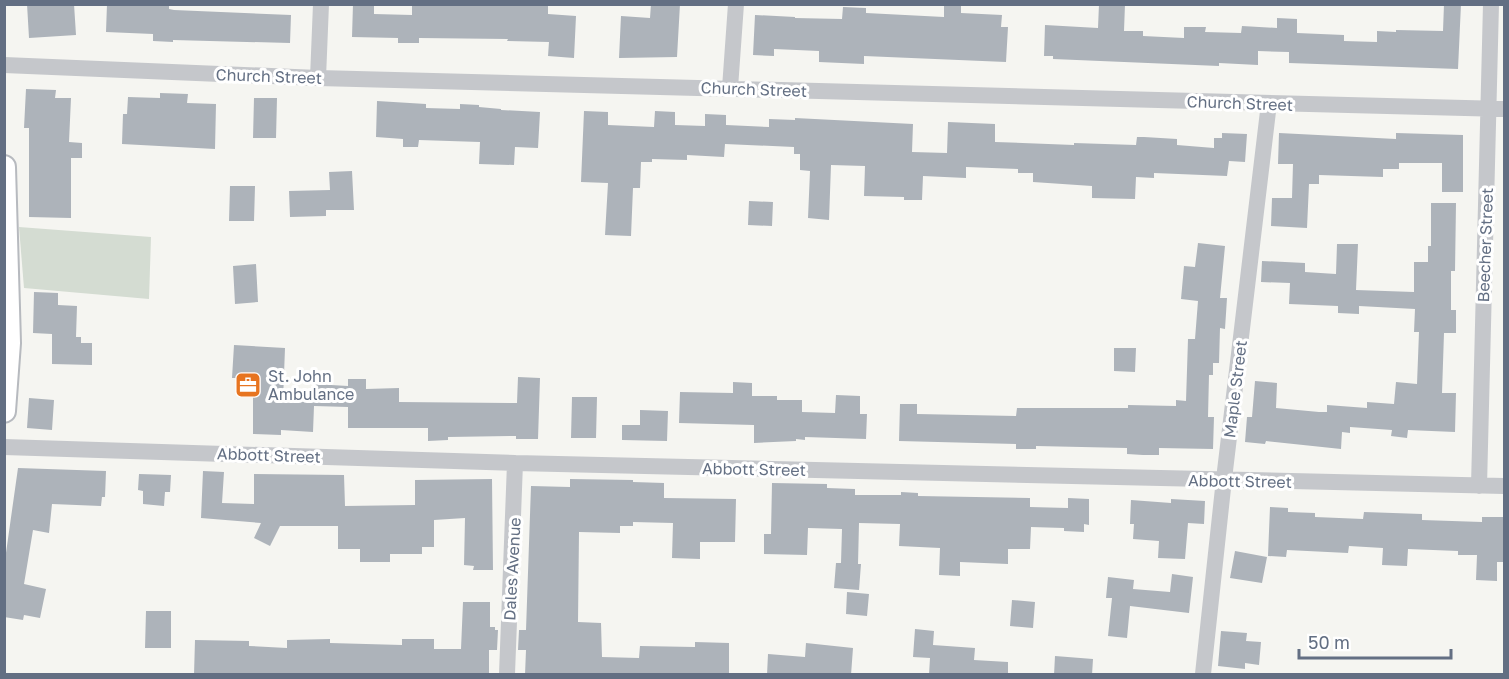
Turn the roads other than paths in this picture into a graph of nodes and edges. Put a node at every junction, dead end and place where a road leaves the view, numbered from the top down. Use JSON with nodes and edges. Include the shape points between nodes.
{"nodes":[{"id":1,"x":321,"y":4,"type":"edge"},
{"id":2,"x":736,"y":4,"type":"edge"},
{"id":3,"x":1491,"y":4,"type":"edge"},
{"id":4,"x":4,"y":65,"type":"edge"},
{"id":5,"x":318,"y":78,"type":"junction"},
{"id":6,"x":730,"y":88,"type":"junction"},
{"id":7,"x":1269,"y":104,"type":"junction"},
{"id":8,"x":1497,"y":109,"type":"edge"},
{"id":9,"x":4,"y":166,"type":"edge"},
{"id":10,"x":7,"y":343,"type":"edge"},
{"id":11,"x":4,"y":411,"type":"edge"},
{"id":12,"x":4,"y":447,"type":"edge"},
{"id":13,"x":515,"y":464,"type":"junction"},
{"id":14,"x":1224,"y":479,"type":"junction"},
{"id":15,"x":1479,"y":486,"type":"junction"},
{"id":16,"x":1504,"y":486,"type":"edge"},
{"id":17,"x":507,"y":675,"type":"edge"},
{"id":18,"x":1203,"y":675,"type":"edge"}],
"edges":[{"from":1,"to":5,"type":"street"},
{"from":2,"to":6,"type":"street"},
{"from":3,"to":8,"type":"street","name":"Beecher Street"},
{"from":4,"to":5,"type":"street","name":"Church Street"},
{"from":5,"to":6,"type":"street","name":"Church Street"},
{"from":6,"to":7,"type":"street","name":"Church Street"},
{"from":7,"to":8,"type":"street","name":"Church Street"},
{"from":7,"to":14,"type":"street","name":"Maple Street"},
{"from":8,"to":15,"type":"street","name":"Beecher Street"},
{"from":9,"to":10,"type":"street"},
{"from":10,"to":11,"type":"street"},
{"from":12,"to":13,"type":"street","name":"Abbott Street"},
{"from":13,"to":14,"type":"street","name":"Abbott Street"},
{"from":13,"to":17,"type":"street","name":"Dales Avenue"},
{"from":14,"to":15,"type":"street","name":"Abbott Street"},
{"from":14,"to":18,"type":"street","name":"Maple Street"},
{"from":15,"to":16,"type":"street","name":"Abbott Street"}]}
